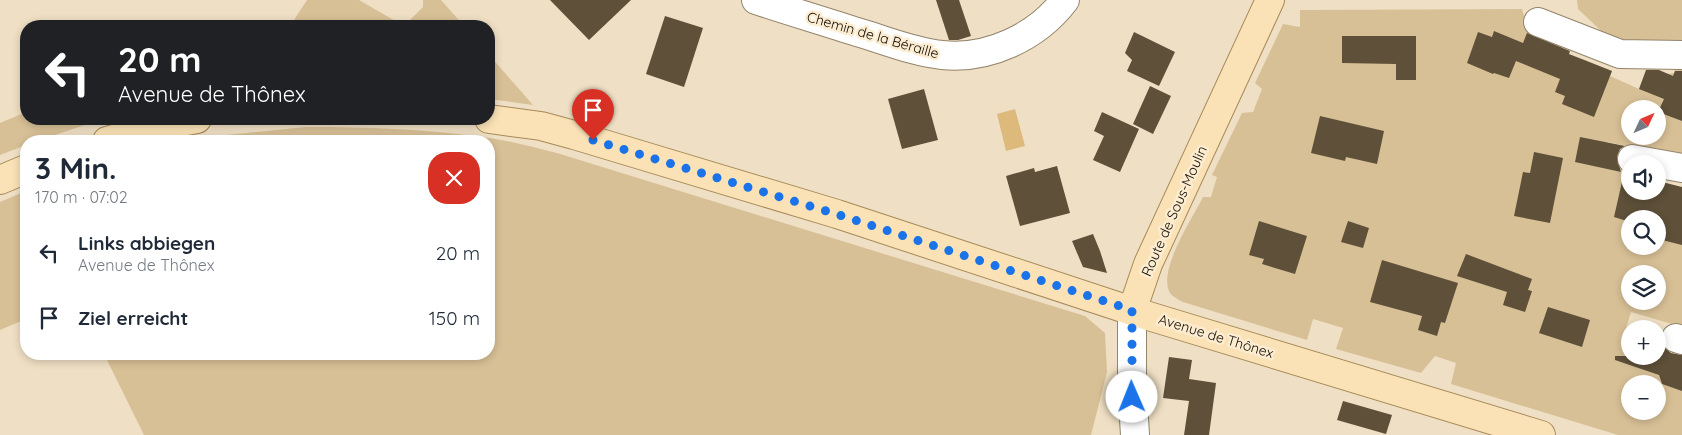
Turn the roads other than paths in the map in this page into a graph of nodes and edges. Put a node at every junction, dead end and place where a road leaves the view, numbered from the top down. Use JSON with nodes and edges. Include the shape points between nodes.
{"nodes":[{"id":1,"x":756,"y":0,"type":"edge"},
{"id":2,"x":1065,"y":0,"type":"edge"},
{"id":3,"x":1270,"y":0,"type":"edge"},
{"id":4,"x":1538,"y":22,"type":"dead end"},
{"id":5,"x":1682,"y":55,"type":"edge"},
{"id":6,"x":495,"y":120,"type":"edge"},
{"id":7,"x":166,"y":125,"type":"edge"},
{"id":8,"x":128,"y":135,"type":"edge"},
{"id":9,"x":1666,"y":165,"type":"edge"},
{"id":10,"x":1682,"y":168,"type":"edge"},
{"id":11,"x":20,"y":172,"type":"edge"},
{"id":12,"x":0,"y":180,"type":"edge"},
{"id":13,"x":1132,"y":310,"type":"junction"},
{"id":14,"x":1135,"y":435,"type":"edge"},
{"id":15,"x":1540,"y":435,"type":"edge"}],
"edges":[{"from":1,"to":2,"type":"street","name":"Chemin de la Béraille","via":[[909,48],[943,55],[977,53],[1010,43],[1039,27]]},
{"from":3,"to":13,"type":"main road","name":"Route de Sous-Moulin","via":[[1148,264]]},
{"from":4,"to":5,"type":"street","via":[[1620,54]]},
{"from":6,"to":13,"type":"main road","name":"Avenue de Thônex","via":[[541,126],[574,135],[836,214]]},
{"from":7,"to":8,"type":"main road"},
{"from":9,"to":10,"type":"street"},
{"from":11,"to":12,"type":"main road"},
{"from":13,"to":14,"type":"street","name":"Route de Sous-Moulin"},
{"from":13,"to":15,"type":"main road","name":"Avenue de Thônex"}]}
